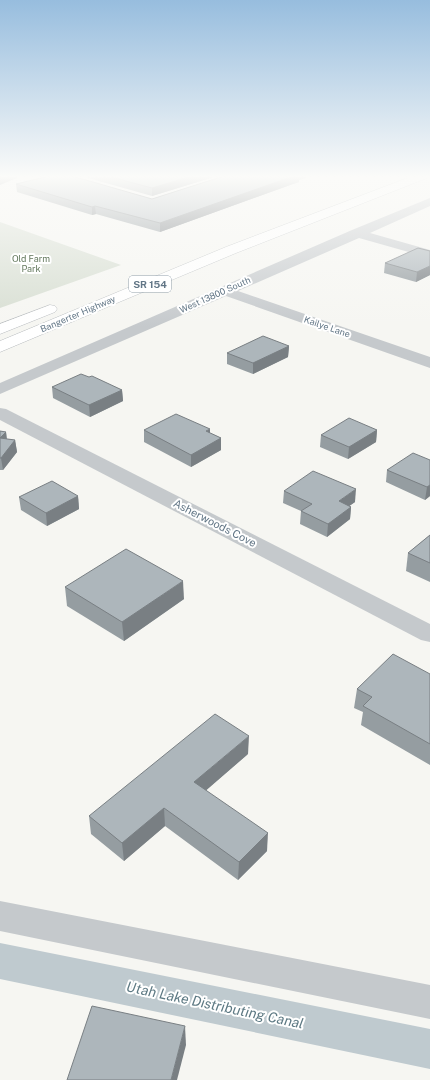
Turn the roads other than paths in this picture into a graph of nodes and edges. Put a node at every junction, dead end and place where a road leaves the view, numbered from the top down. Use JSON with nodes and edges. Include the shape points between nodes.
{"nodes":[{"id":1,"x":265,"y":226,"type":"edge"},
{"id":2,"x":294,"y":226,"type":"edge"},
{"id":3,"x":374,"y":226,"type":"edge"},
{"id":4,"x":356,"y":234,"type":"junction"},
{"id":5,"x":430,"y":254,"type":"edge"},
{"id":6,"x":127,"y":280,"type":"dead end"},
{"id":7,"x":225,"y":291,"type":"junction"},
{"id":8,"x":60,"y":306,"type":"dead end"},
{"id":9,"x":0,"y":329,"type":"edge"},
{"id":10,"x":0,"y":347,"type":"edge"},
{"id":11,"x":430,"y":363,"type":"edge"},
{"id":12,"x":0,"y":389,"type":"edge"},
{"id":13,"x":0,"y":413,"type":"edge"},
{"id":14,"x":430,"y":634,"type":"edge"},
{"id":15,"x":0,"y":916,"type":"edge"},
{"id":16,"x":430,"y":1002,"type":"edge"}],
"edges":[{"from":1,"to":6,"type":"highway","number":"SR 154"},
{"from":2,"to":10,"type":"highway","name":"Bangerter Highway","number":"SR 154"},
{"from":3,"to":4,"type":"street","name":"West 13800 South"},
{"from":4,"to":5,"type":"street"},
{"from":4,"to":7,"type":"street","name":"West 13800 South"},
{"from":7,"to":11,"type":"street","name":"Kailye Lane"},
{"from":7,"to":12,"type":"street","name":"West 13800 South"},
{"from":8,"to":9,"type":"highway","name":"Bangerter Highway"},
{"from":13,"to":14,"type":"street","name":"Asherwoods Cove"},
{"from":15,"to":16,"type":"street"}]}
